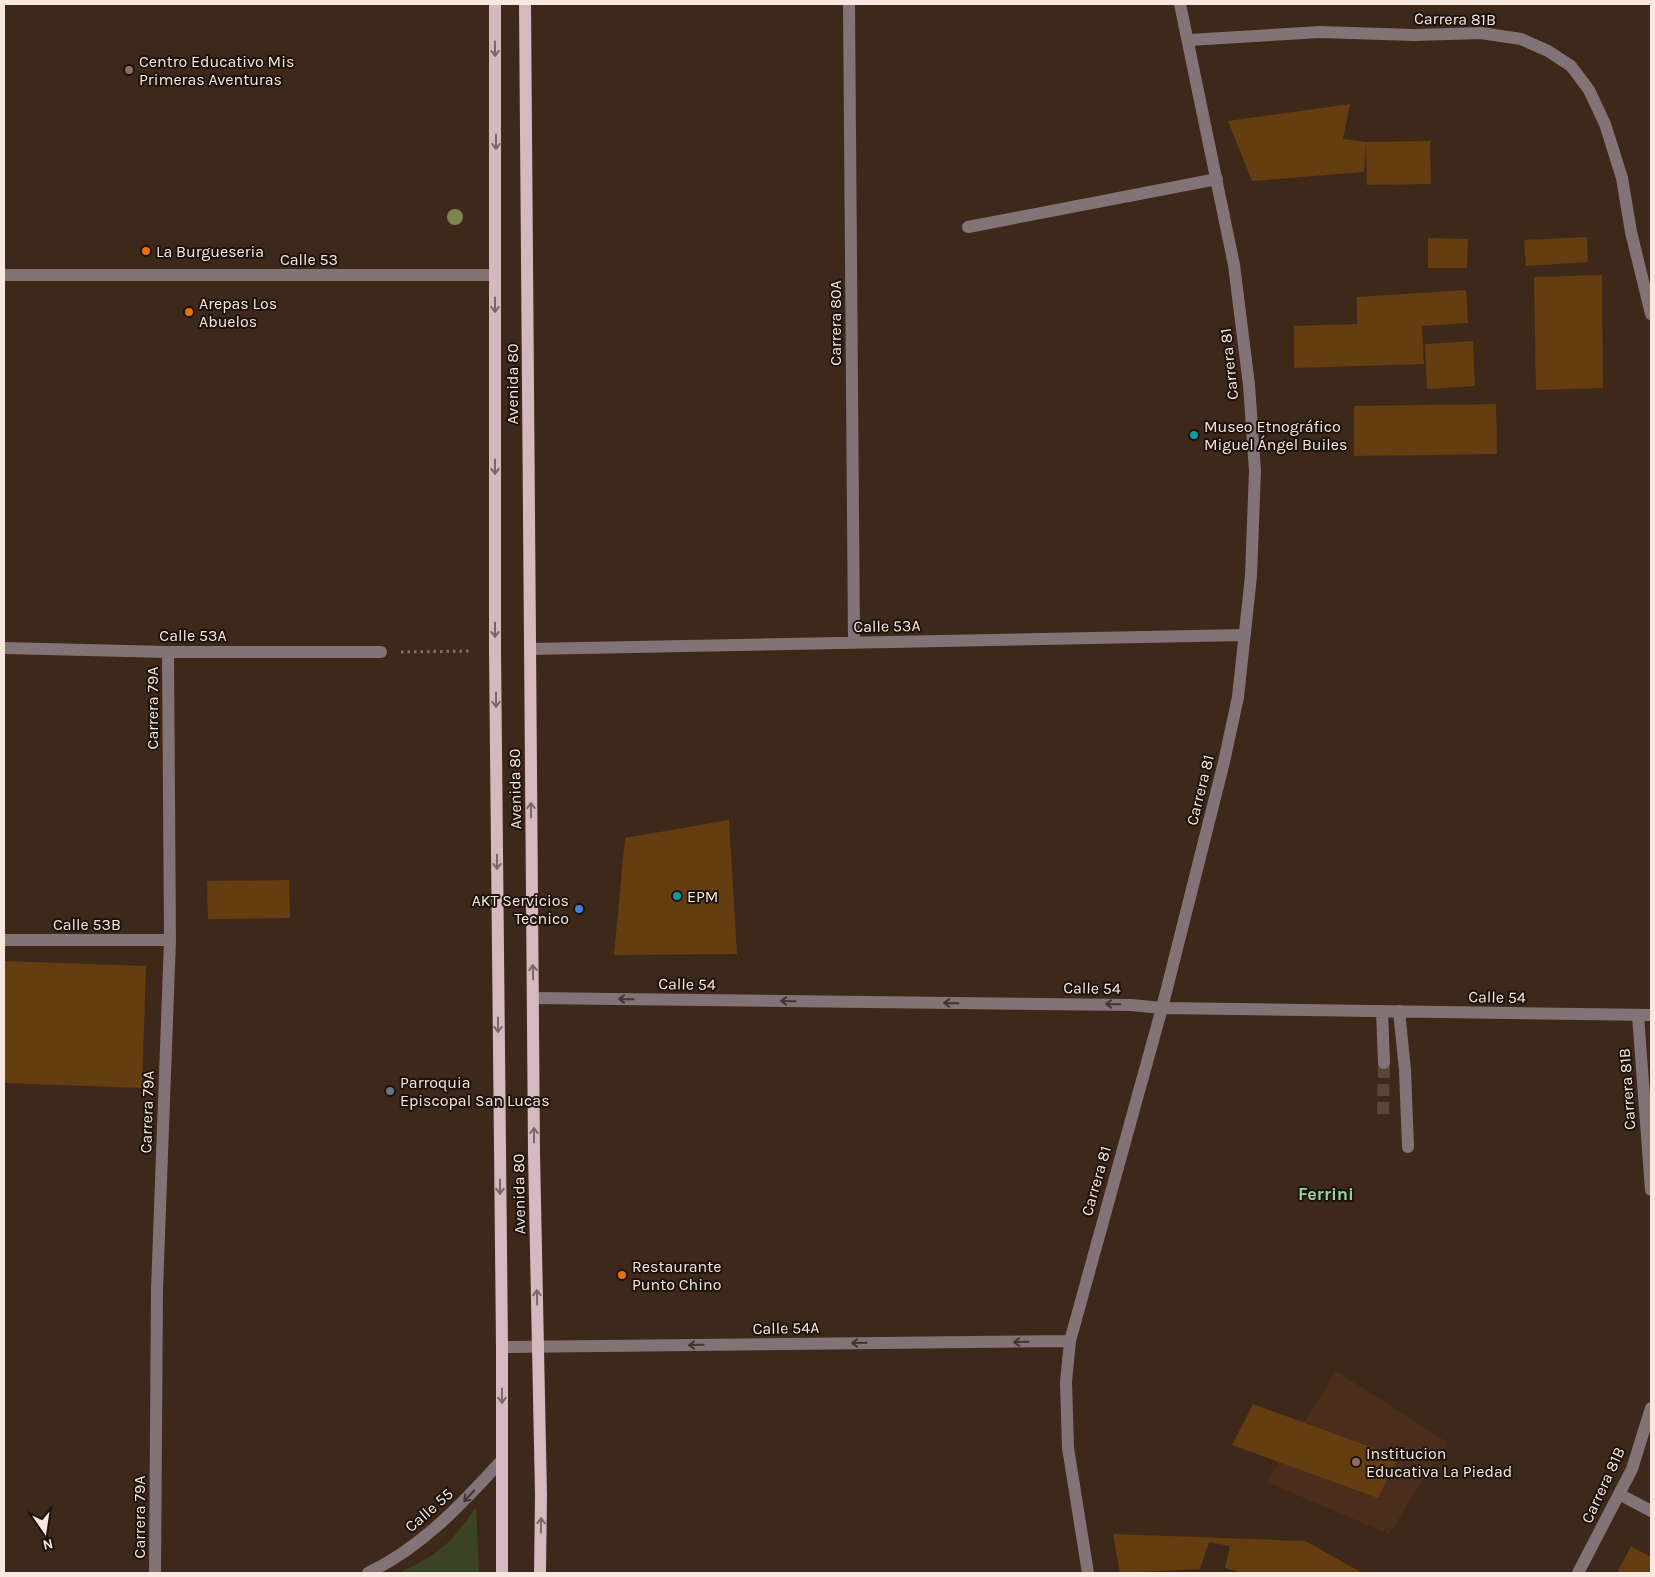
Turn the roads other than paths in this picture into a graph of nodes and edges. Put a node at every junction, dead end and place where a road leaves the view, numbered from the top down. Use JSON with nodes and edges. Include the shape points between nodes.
{"nodes":[{"id":1,"x":495,"y":4,"type":"edge"},
{"id":2,"x":525,"y":4,"type":"edge"},
{"id":3,"x":849,"y":4,"type":"edge"},
{"id":4,"x":1180,"y":4,"type":"edge"},
{"id":5,"x":1188,"y":40,"type":"junction"},
{"id":6,"x":1217,"y":179,"type":"junction"},
{"id":7,"x":968,"y":227,"type":"dead end"},
{"id":8,"x":4,"y":275,"type":"edge"},
{"id":9,"x":495,"y":275,"type":"junction"},
{"id":10,"x":1651,"y":314,"type":"edge"},
{"id":11,"x":1245,"y":635,"type":"junction"},
{"id":12,"x":854,"y":642,"type":"junction"},
{"id":13,"x":4,"y":648,"type":"edge"},
{"id":14,"x":530,"y":649,"type":"junction"},
{"id":15,"x":168,"y":652,"type":"junction"},
{"id":16,"x":381,"y":652,"type":"road end"},
{"id":17,"x":4,"y":940,"type":"edge"},
{"id":18,"x":170,"y":940,"type":"junction"},
{"id":19,"x":533,"y":998,"type":"junction"},
{"id":20,"x":1162,"y":1008,"type":"junction"},
{"id":21,"x":1382,"y":1011,"type":"junction"},
{"id":22,"x":1400,"y":1011,"type":"junction"},
{"id":23,"x":1645,"y":1015,"type":"edge"},
{"id":24,"x":1384,"y":1064,"type":"tunnel mouth"},
{"id":25,"x":1408,"y":1147,"type":"dead end"},
{"id":26,"x":1651,"y":1190,"type":"edge"},
{"id":27,"x":1070,"y":1341,"type":"junction"},
{"id":28,"x":538,"y":1346,"type":"junction"},
{"id":29,"x":502,"y":1347,"type":"junction"},
{"id":30,"x":1651,"y":1408,"type":"edge"},
{"id":31,"x":502,"y":1460,"type":"junction"},
{"id":32,"x":1620,"y":1494,"type":"junction"},
{"id":33,"x":1651,"y":1511,"type":"edge"},
{"id":34,"x":155,"y":1573,"type":"edge"},
{"id":35,"x":368,"y":1573,"type":"edge"},
{"id":36,"x":502,"y":1573,"type":"edge"},
{"id":37,"x":540,"y":1573,"type":"edge"},
{"id":38,"x":1088,"y":1573,"type":"edge"},
{"id":39,"x":1578,"y":1573,"type":"edge"}],
"edges":[{"from":1,"to":9,"type":"main road","name":"Avenida 80","one_way":true},
{"from":2,"to":14,"type":"main road","name":"Avenida 80"},
{"from":3,"to":12,"type":"street","name":"Carrera 80A"},
{"from":4,"to":5,"type":"street","name":"Carrera 81"},
{"from":5,"to":6,"type":"street","name":"Carrera 81"},
{"from":5,"to":10,"type":"street","name":"Carrera 81B","via":[[1320,32],[1481,33],[1520,39],[1548,51],[1571,66],[1589,90],[1605,124],[1622,178]]},
{"from":6,"to":7,"type":"street"},
{"from":6,"to":11,"type":"street","name":"Carrera 81","via":[[1234,265],[1249,385],[1255,471]]},
{"from":8,"to":9,"type":"street","name":"Calle 53"},
{"from":9,"to":29,"type":"main road","name":"Avenida 80","one_way":true,"via":[[495,671]]},
{"from":11,"to":12,"type":"street","name":"Calle 53A"},
{"from":11,"to":20,"type":"street","name":"Carrera 81","via":[[1238,697],[1224,762]]},
{"from":12,"to":14,"type":"street","name":"Calle 53A"},
{"from":13,"to":15,"type":"street","name":"Calle 53A"},
{"from":19,"to":14,"type":"main road","name":"Avenida 80","one_way":true},
{"from":15,"to":16,"type":"street","name":"Calle 53A"},
{"from":15,"to":18,"type":"street","name":"Carrera 79A"},
{"from":17,"to":18,"type":"street","name":"Calle 53B"},
{"from":18,"to":34,"type":"street","name":"Carrera 79A","via":[[157,1290]]},
{"from":20,"to":19,"type":"street","name":"Calle 54","one_way":true,"via":[[1132,1005]]},
{"from":28,"to":19,"type":"main road","name":"Avenida 80","one_way":true},
{"from":20,"to":21,"type":"street","name":"Calle 54"},
{"from":20,"to":27,"type":"street","name":"Carrera 81"},
{"from":21,"to":22,"type":"street","name":"Calle 54"},
{"from":21,"to":24,"type":"street"},
{"from":22,"to":23,"type":"street","name":"Calle 54"},
{"from":22,"to":25,"type":"street"},
{"from":23,"to":26,"type":"street","name":"Carrera 81B"},
{"from":27,"to":28,"type":"street","name":"Calle 54A","one_way":true},
{"from":27,"to":38,"type":"street","name":"Carrera 81","via":[[1066,1382],[1068,1448]]},
{"from":28,"to":29,"type":"street","name":"Calle 54A"},
{"from":37,"to":28,"type":"main road","name":"Avenida 80","one_way":true},
{"from":29,"to":31,"type":"main road","name":"Avenida 80","one_way":true},
{"from":30,"to":32,"type":"street","name":"Carrera 81B","via":[[1632,1470]]},
{"from":31,"to":35,"type":"street","name":"Calle 55","one_way":true,"via":[[446,1519],[418,1542]]},
{"from":31,"to":36,"type":"main road","name":"Avenida 80"},
{"from":32,"to":33,"type":"street"},
{"from":32,"to":39,"type":"street","name":"Carrera 81B"}]}
